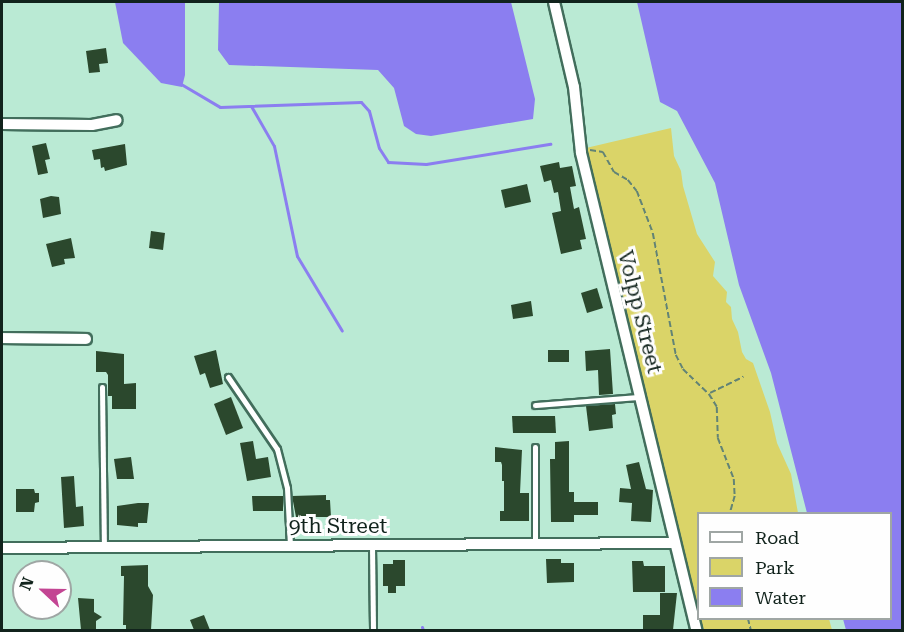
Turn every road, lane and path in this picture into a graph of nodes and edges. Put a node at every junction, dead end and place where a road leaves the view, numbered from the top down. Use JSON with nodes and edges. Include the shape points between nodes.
{"nodes":[{"id":1,"x":554,"y":2,"type":"edge"},
{"id":2,"x":117,"y":120,"type":"dead end"},
{"id":3,"x":2,"y":124,"type":"edge"},
{"id":4,"x":581,"y":153,"type":"junction"},
{"id":5,"x":2,"y":338,"type":"edge"},
{"id":6,"x":86,"y":339,"type":"dead end"},
{"id":7,"x":228,"y":377,"type":"dead end"},
{"id":8,"x":743,"y":377,"type":"dead end"},
{"id":9,"x":102,"y":387,"type":"dead end"},
{"id":10,"x":709,"y":394,"type":"junction"},
{"id":11,"x":641,"y":397,"type":"junction"},
{"id":12,"x":535,"y":405,"type":"dead end"},
{"id":13,"x":535,"y":447,"type":"dead end"},
{"id":14,"x":730,"y":512,"type":"edge"},
{"id":15,"x":675,"y":543,"type":"junction"},
{"id":16,"x":536,"y":544,"type":"junction"},
{"id":17,"x":290,"y":546,"type":"junction"},
{"id":18,"x":372,"y":546,"type":"junction"},
{"id":19,"x":2,"y":548,"type":"edge"},
{"id":20,"x":104,"y":548,"type":"junction"},
{"id":21,"x":373,"y":630,"type":"edge"},
{"id":22,"x":696,"y":630,"type":"edge"}],
"edges":[{"from":1,"to":4,"type":"street","name":"Volpp Street","via":[[574,87]]},
{"from":2,"to":3,"type":"street","via":[[92,125]]},
{"from":4,"to":10,"type":"path","via":[[603,152],[614,172],[637,191],[653,233],[676,356],[683,369]]},
{"from":4,"to":11,"type":"street","name":"Volpp Street"},
{"from":5,"to":6,"type":"street"},
{"from":7,"to":17,"type":"lane","via":[[277,449],[287,488]]},
{"from":8,"to":10,"type":"path"},
{"from":9,"to":20,"type":"lane"},
{"from":10,"to":14,"type":"path","via":[[717,407],[718,438],[734,479]]},
{"from":11,"to":12,"type":"lane"},
{"from":11,"to":15,"type":"street","name":"Volpp Street"},
{"from":13,"to":16,"type":"lane"},
{"from":15,"to":16,"type":"street","name":"9th Street"},
{"from":15,"to":22,"type":"street","name":"Volpp Street"},
{"from":16,"to":18,"type":"street","name":"9th Street"},
{"from":17,"to":18,"type":"street","name":"9th Street"},
{"from":17,"to":20,"type":"street","name":"9th Street"},
{"from":18,"to":21,"type":"lane"},
{"from":19,"to":20,"type":"street","name":"9th Street"}]}
